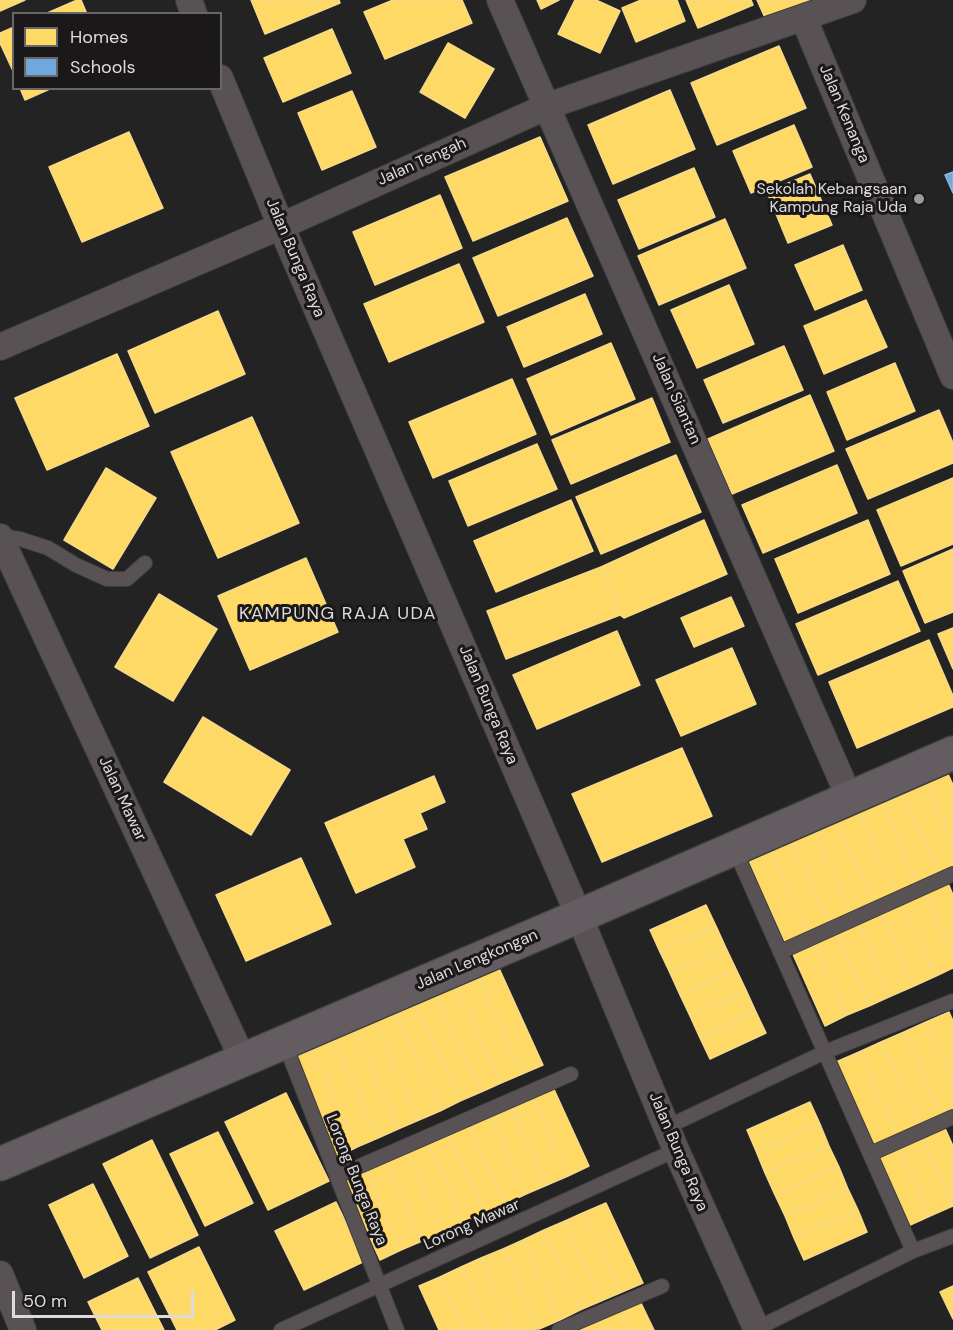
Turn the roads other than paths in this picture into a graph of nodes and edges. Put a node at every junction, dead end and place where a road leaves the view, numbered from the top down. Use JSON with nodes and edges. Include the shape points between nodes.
{"nodes":[{"id":1,"x":500,"y":0,"type":"edge"},
{"id":2,"x":853,"y":0,"type":"edge"},
{"id":3,"x":804,"y":18,"type":"junction"},
{"id":4,"x":222,"y":83,"type":"edge"},
{"id":5,"x":548,"y":106,"type":"junction"},
{"id":6,"x":280,"y":226,"type":"junction"},
{"id":7,"x":0,"y":347,"type":"edge"},
{"id":8,"x":953,"y":376,"type":"edge"},
{"id":9,"x":0,"y":536,"type":"edge"},
{"id":10,"x":144,"y":563,"type":"dead end"},
{"id":11,"x":953,"y":753,"type":"edge"},
{"id":12,"x":850,"y":799,"type":"junction"},
{"id":13,"x":734,"y":848,"type":"junction"},
{"id":14,"x":953,"y":874,"type":"edge"},
{"id":15,"x":579,"y":916,"type":"junction"},
{"id":16,"x":780,"y":952,"type":"junction"},
{"id":17,"x":953,"y":1001,"type":"edge"},
{"id":18,"x":284,"y":1042,"type":"junction"},
{"id":19,"x":825,"y":1052,"type":"junction"},
{"id":20,"x":243,"y":1060,"type":"junction"},
{"id":21,"x":571,"y":1074,"type":"dead end"},
{"id":22,"x":953,"y":1117,"type":"edge"},
{"id":23,"x":672,"y":1139,"type":"junction"},
{"id":24,"x":870,"y":1154,"type":"junction"},
{"id":25,"x":2,"y":1156,"type":"edge"},
{"id":26,"x":337,"y":1176,"type":"junction"},
{"id":27,"x":953,"y":1236,"type":"edge"},
{"id":28,"x":913,"y":1251,"type":"junction"},
{"id":29,"x":0,"y":1274,"type":"edge"},
{"id":30,"x":380,"y":1285,"type":"junction"},
{"id":31,"x":662,"y":1286,"type":"dead end"},
{"id":32,"x":23,"y":1330,"type":"edge"},
{"id":33,"x":281,"y":1330,"type":"edge"},
{"id":34,"x":398,"y":1330,"type":"edge"},
{"id":35,"x":559,"y":1330,"type":"edge"},
{"id":36,"x":757,"y":1330,"type":"edge"}],
"edges":[{"from":1,"to":5,"type":"street","name":"Jalan Siantan"},
{"from":2,"to":3,"type":"street","name":"Jalan Tengah"},
{"from":3,"to":5,"type":"street","name":"Jalan Tengah"},
{"from":3,"to":8,"type":"street","name":"Jalan Kenanga"},
{"from":4,"to":6,"type":"street","name":"Jalan Bunga Raya"},
{"from":5,"to":6,"type":"street","name":"Jalan Tengah"},
{"from":5,"to":12,"type":"street","name":"Jalan Siantan"},
{"from":6,"to":7,"type":"street","name":"Jalan Tengah"},
{"from":6,"to":15,"type":"street","name":"Jalan Bunga Raya"},
{"from":9,"to":10,"type":"lane","via":[[48,548],[106,579],[127,579]]},
{"from":9,"to":20,"type":"street","name":"Jalan Mawar"},
{"from":11,"to":12,"type":"street","name":"Jalan Lengkongan"},
{"from":12,"to":13,"type":"street","name":"Jalan Lengkongan"},
{"from":13,"to":15,"type":"street","name":"Jalan Lengkongan"},
{"from":13,"to":16,"type":"lane"},
{"from":14,"to":16,"type":"lane"},
{"from":15,"to":18,"type":"street","name":"Jalan Lengkongan"},
{"from":15,"to":23,"type":"street","name":"Jalan Bunga Raya"},
{"from":16,"to":19,"type":"lane"},
{"from":17,"to":19,"type":"lane","name":"Lorong Mawar"},
{"from":18,"to":20,"type":"street","name":"Jalan Lengkongan"},
{"from":18,"to":26,"type":"lane","name":"Lorong Bunga Raya"},
{"from":19,"to":23,"type":"lane","name":"Lorong Mawar"},
{"from":19,"to":24,"type":"lane"},
{"from":20,"to":25,"type":"street","name":"Jalan Lengkongan"},
{"from":21,"to":26,"type":"lane"},
{"from":22,"to":24,"type":"lane"},
{"from":23,"to":30,"type":"lane","name":"Lorong Mawar"},
{"from":23,"to":36,"type":"street","name":"Jalan Bunga Raya"},
{"from":24,"to":28,"type":"lane"},
{"from":26,"to":30,"type":"lane","name":"Lorong Bunga Raya"},
{"from":27,"to":28,"type":"lane"},
{"from":28,"to":36,"type":"lane"},
{"from":29,"to":32,"type":"street"},
{"from":30,"to":33,"type":"lane","name":"Lorong Mawar"},
{"from":30,"to":34,"type":"lane","name":"Lorong Bunga Raya"},
{"from":31,"to":35,"type":"lane"}]}
